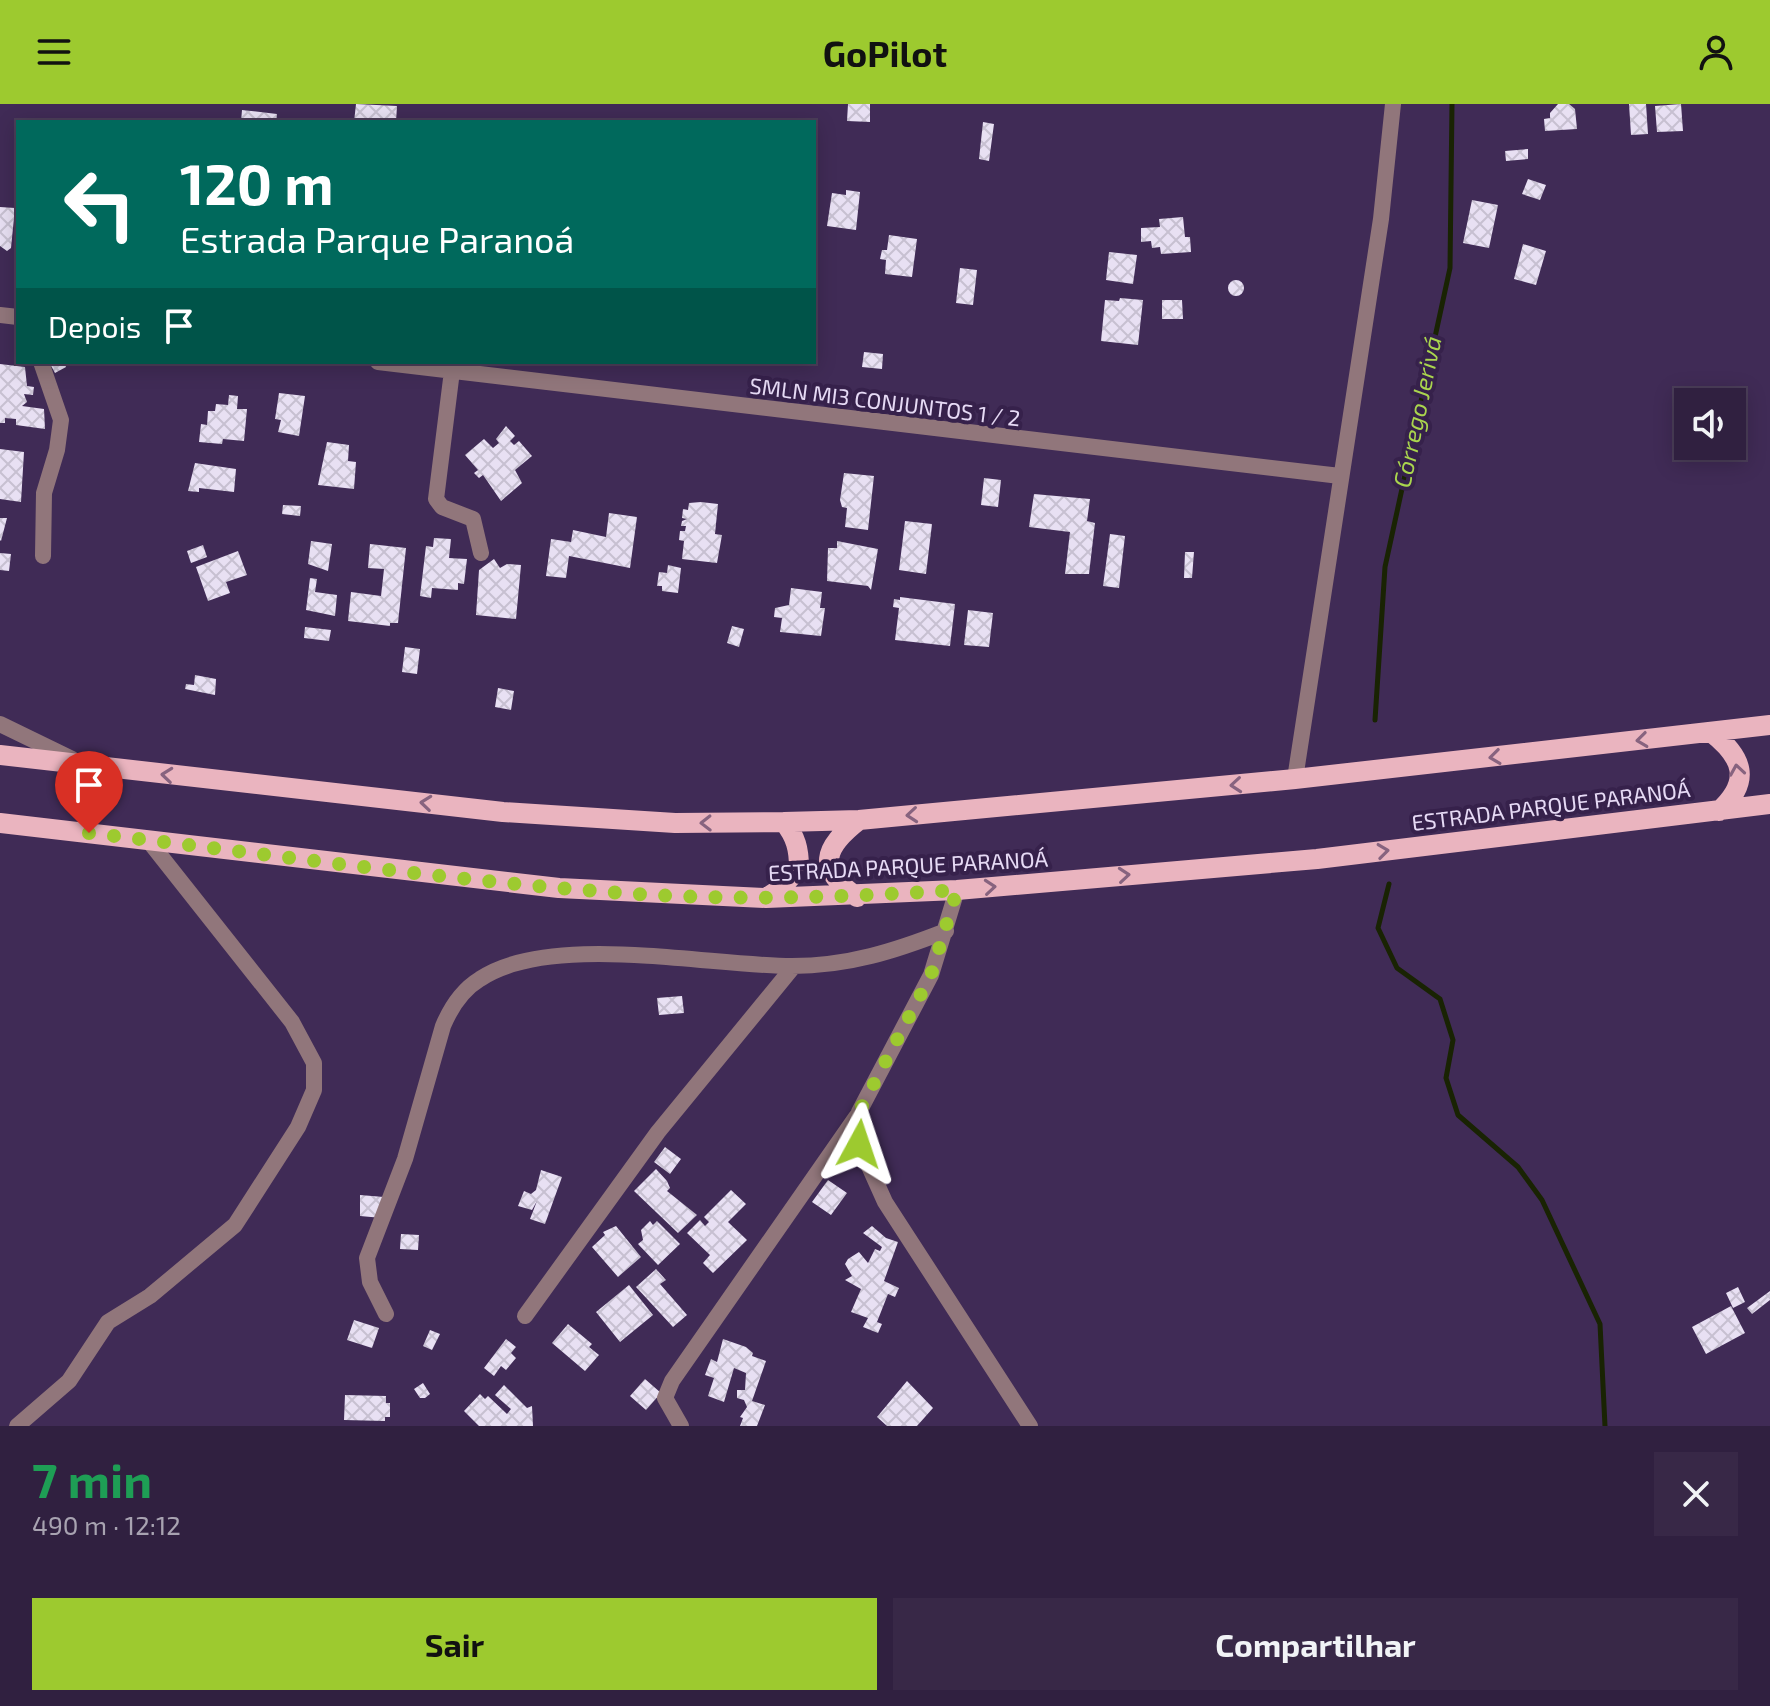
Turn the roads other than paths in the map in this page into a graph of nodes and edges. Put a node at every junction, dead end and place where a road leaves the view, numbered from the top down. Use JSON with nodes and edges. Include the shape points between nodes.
{"nodes":[{"id":1,"x":1393,"y":104,"type":"edge"},
{"id":2,"x":42,"y":364,"type":"edge"},
{"id":3,"x":394,"y":364,"type":"edge"},
{"id":4,"x":452,"y":371,"type":"junction"},
{"id":5,"x":1340,"y":476,"type":"junction"},
{"id":6,"x":481,"y":553,"type":"dead end"},
{"id":7,"x":43,"y":556,"type":"dead end"},
{"id":8,"x":0,"y":724,"type":"edge"},
{"id":9,"x":1770,"y":725,"type":"edge"},
{"id":10,"x":1711,"y":732,"type":"junction"},
{"id":11,"x":0,"y":755,"type":"edge"},
{"id":12,"x":88,"y":767,"type":"junction"},
{"id":13,"x":1295,"y":779,"type":"junction"},
{"id":14,"x":1770,"y":804,"type":"edge"},
{"id":15,"x":1719,"y":811,"type":"junction"},
{"id":16,"x":859,"y":820,"type":"junction"},
{"id":17,"x":784,"y":822,"type":"junction"},
{"id":18,"x":0,"y":823,"type":"edge"},
{"id":19,"x":148,"y":840,"type":"junction"},
{"id":20,"x":957,"y":890,"type":"junction"},
{"id":21,"x":857,"y":897,"type":"junction"},
{"id":22,"x":766,"y":898,"type":"junction"},
{"id":23,"x":946,"y":931,"type":"junction"},
{"id":24,"x":794,"y":966,"type":"junction"},
{"id":25,"x":859,"y":1112,"type":"junction"},
{"id":26,"x":386,"y":1314,"type":"dead end"},
{"id":27,"x":525,"y":1316,"type":"dead end"},
{"id":28,"x":17,"y":1426,"type":"edge"},
{"id":29,"x":681,"y":1426,"type":"edge"},
{"id":30,"x":1030,"y":1426,"type":"edge"}],
"edges":[{"from":1,"to":5,"type":"street","via":[[1381,219]]},
{"from":2,"to":7,"type":"street","via":[[61,420],[44,493]]},
{"from":3,"to":4,"type":"street","name":"SMLN MI3 CONJUNTOS 1 / 2"},
{"from":4,"to":5,"type":"street","name":"SMLN MI3 CONJUNTOS 1 / 2"},
{"from":4,"to":6,"type":"street","via":[[436,499],[442,507],[473,519]]},
{"from":5,"to":13,"type":"street"},
{"from":8,"to":12,"type":"street"},
{"from":9,"to":10,"type":"main road"},
{"from":10,"to":13,"type":"main road","one_way":true},
{"from":15,"to":10,"type":"main road","one_way":true,"via":[[1739,788],[1741,773],[1733,754]]},
{"from":11,"to":12,"type":"main road"},
{"from":17,"to":12,"type":"main road","one_way":true,"via":[[675,823],[503,812]]},
{"from":13,"to":16,"type":"main road","one_way":true},
{"from":14,"to":15,"type":"main road","name":"ESTRADA PARQUE PARANOÁ"},
{"from":20,"to":15,"type":"main road","name":"ESTRADA PARQUE PARANOÁ","one_way":true,"via":[[1317,859]]},
{"from":16,"to":17,"type":"main road"},
{"from":16,"to":21,"type":"main road","via":[[837,837],[829,854],[829,871]]},
{"from":17,"to":22,"type":"main road","via":[[799,850],[799,868]]},
{"from":18,"to":19,"type":"main road","name":"ESTRADA PARQUE PARANOÁ"},
{"from":19,"to":22,"type":"main road","name":"ESTRADA PARQUE PARANOÁ","via":[[559,888]]},
{"from":19,"to":28,"type":"street","via":[[304,1039],[314,1063],[314,1090],[298,1127],[235,1225],[150,1296],[108,1322],[69,1381]]},
{"from":20,"to":21,"type":"main road","name":"ESTRADA PARQUE PARANOÁ"},
{"from":20,"to":23,"type":"street"},
{"from":21,"to":22,"type":"main road","name":"ESTRADA PARQUE PARANOÁ"},
{"from":23,"to":24,"type":"street","via":[[867,959]]},
{"from":23,"to":25,"type":"street","via":[[920,998]]},
{"from":24,"to":26,"type":"street","via":[[594,954],[525,962],[479,979],[451,1007],[443,1026],[405,1159],[367,1258],[370,1282]]},
{"from":24,"to":27,"type":"street","via":[[606,1198]]},
{"from":25,"to":29,"type":"street","via":[[672,1381],[665,1398]]},
{"from":25,"to":30,"type":"street","via":[[859,1144],[885,1202]]}]}
